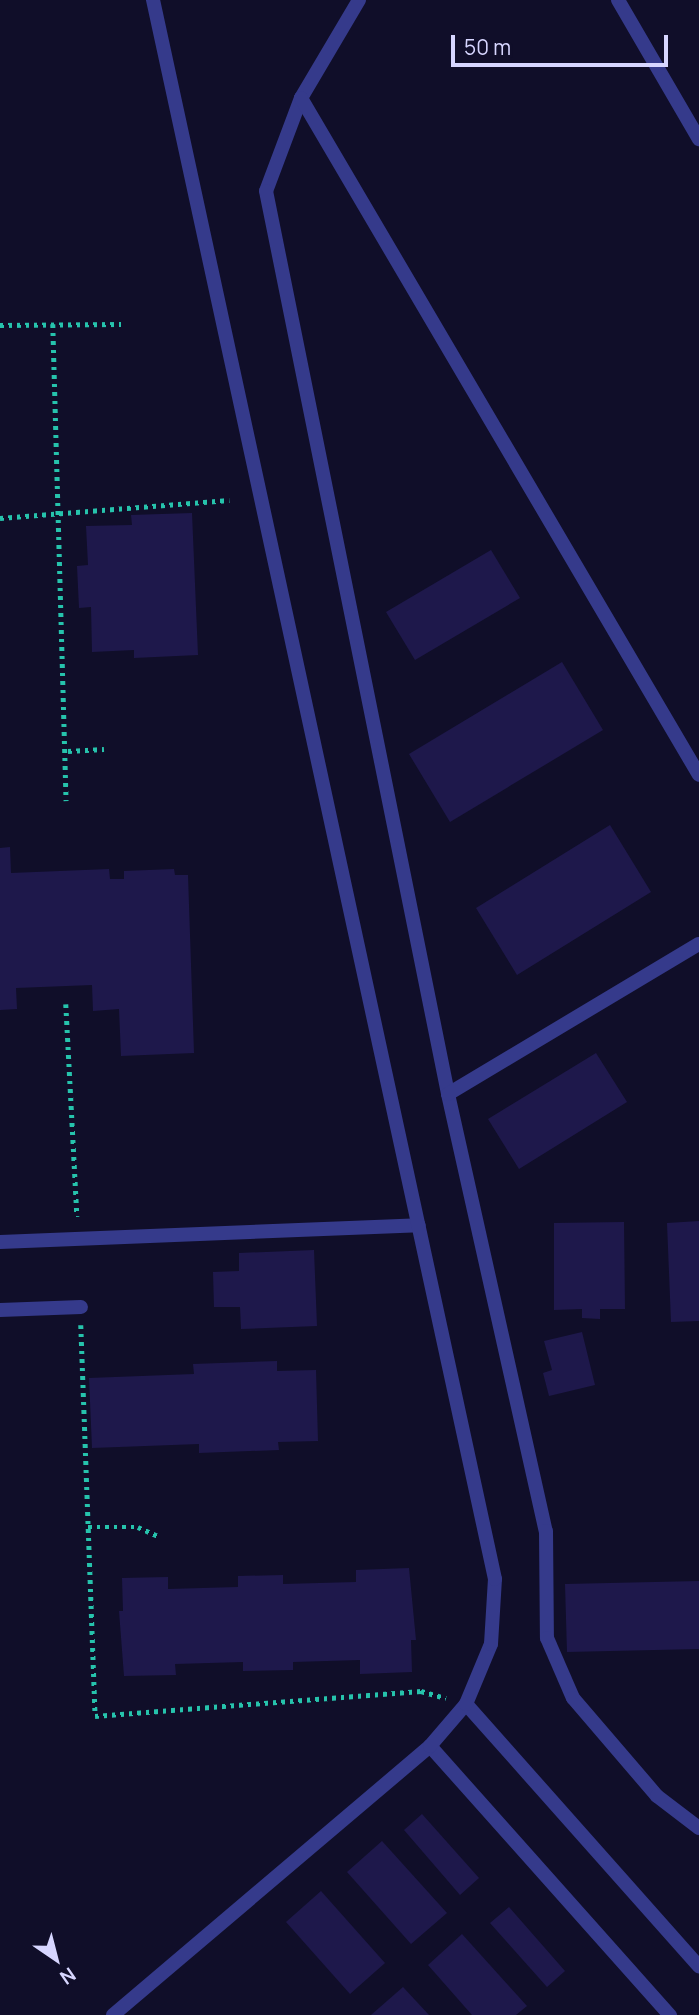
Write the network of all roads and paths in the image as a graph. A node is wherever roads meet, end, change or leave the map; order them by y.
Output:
1 (153, 0) edge
2 (359, 0) edge
3 (618, 0) edge
4 (301, 99) junction
5 (699, 139) edge
6 (53, 324) junction
7 (121, 324) dead end
8 (0, 325) edge
9 (229, 500) dead end
10 (60, 516) junction
11 (0, 518) edge
12 (104, 749) dead end
13 (68, 751) junction
14 (699, 775) edge
15 (66, 802) dead end
16 (699, 944) edge
17 (66, 1004) dead end
18 (447, 1094) junction
19 (419, 1226) junction
20 (78, 1239) junction
21 (0, 1242) edge
22 (81, 1307) joint
23 (0, 1310) edge
24 (88, 1527) junction
25 (158, 1536) dead end
26 (466, 1704) junction
27 (430, 1746) junction
28 (699, 1828) edge
29 (699, 1966) edge
30 (113, 2015) edge
31 (670, 2015) edge

1 - 19 lane
2 - 4 lane
3 - 5 lane
4 - 14 lane
4 - 18 lane
6 - 7 path
6 - 8 path
6 - 10 path
9 - 10 path
10 - 11 path
10 - 13 path
12 - 13 path
13 - 15 path
16 - 18 lane
17 - 20 path
18 - 28 lane
19 - 20 lane
19 - 26 lane
20 - 21 lane
22 - 23 lane
22 - 24 path
24 - 25 path
24 - 26 path
26 - 27 lane
26 - 29 lane
27 - 30 lane
27 - 31 lane

